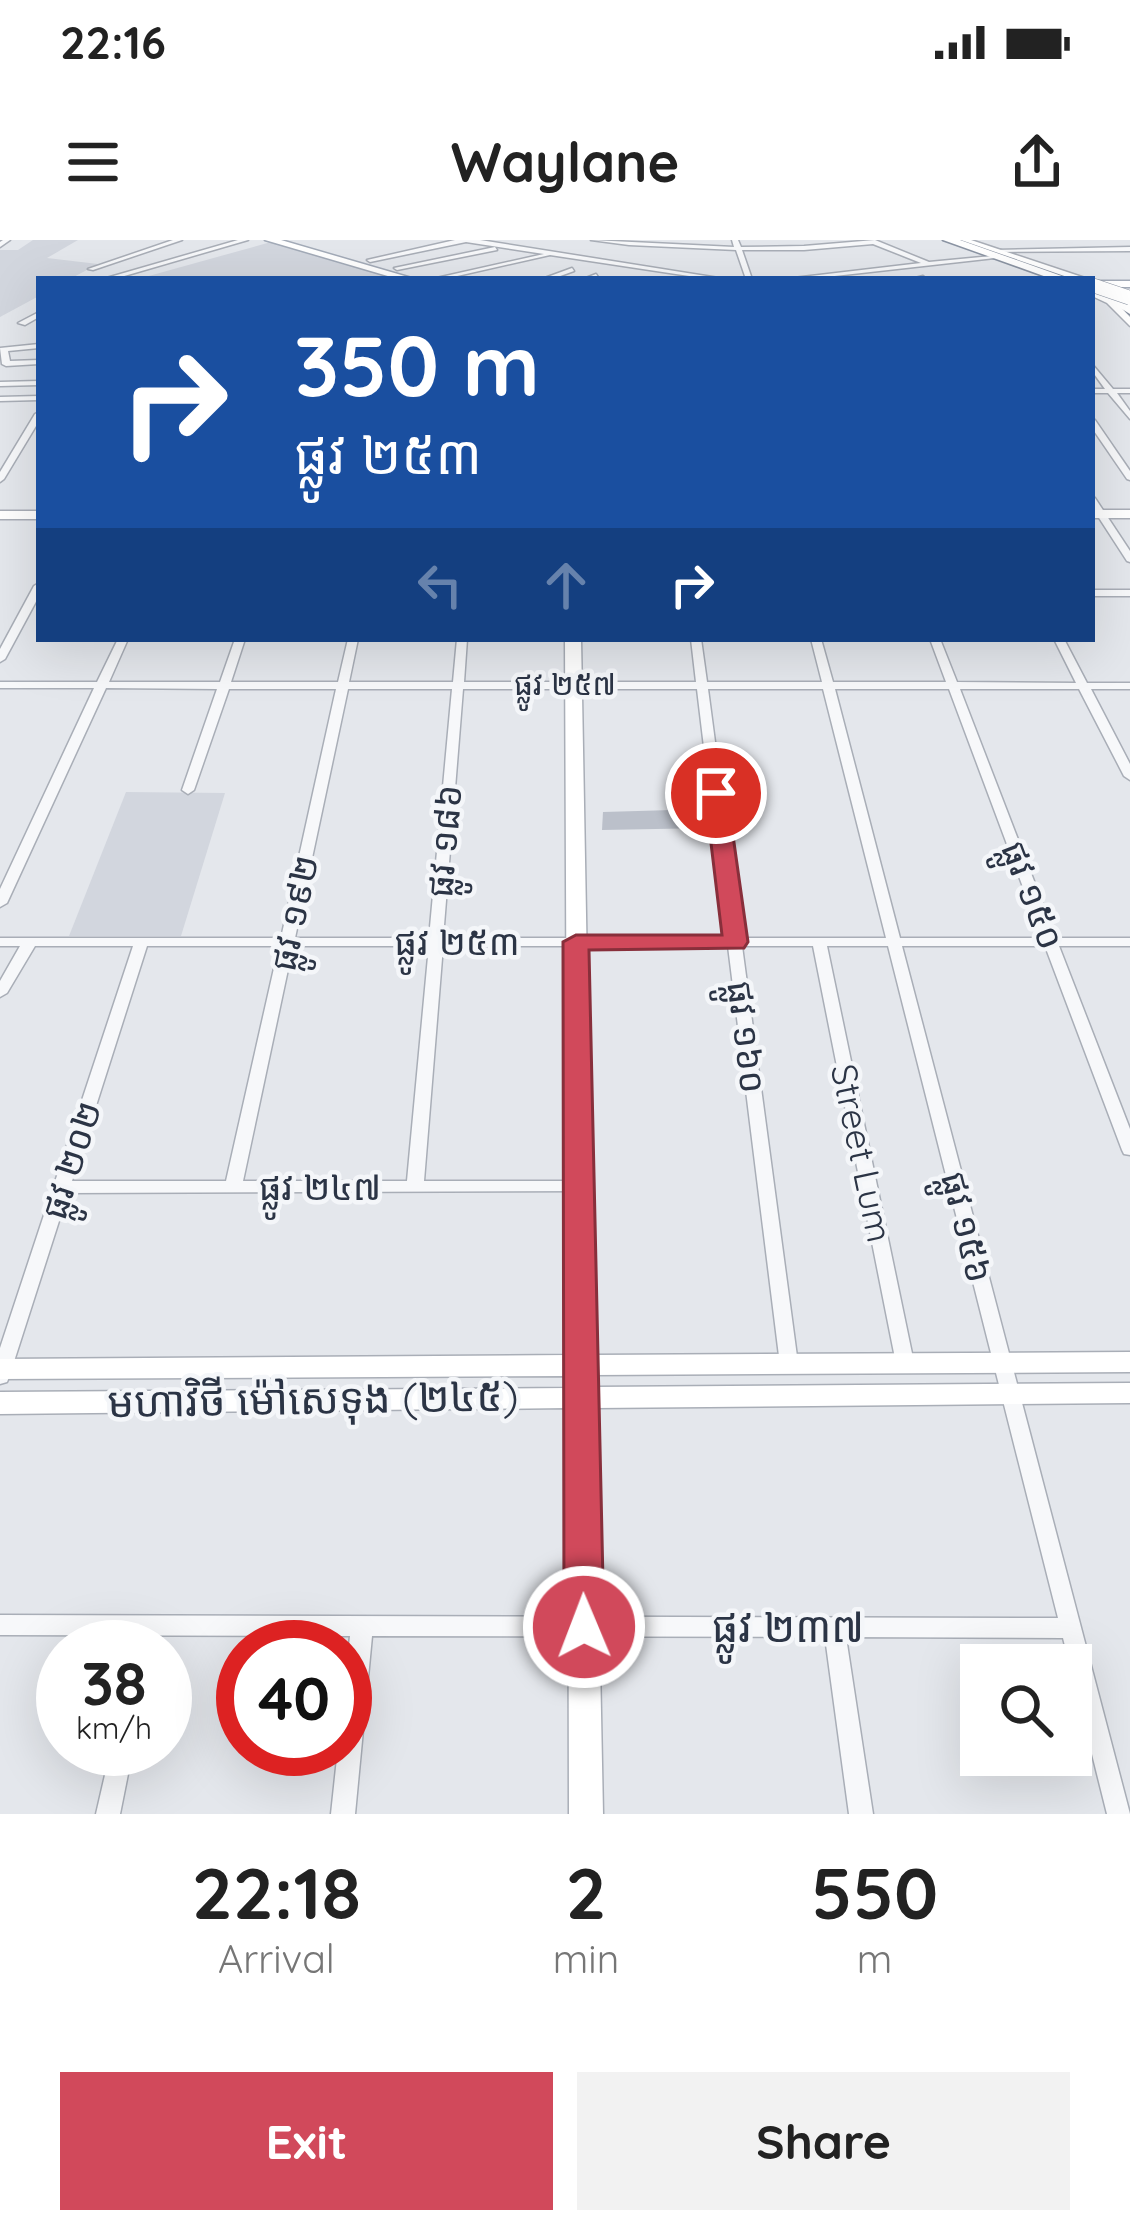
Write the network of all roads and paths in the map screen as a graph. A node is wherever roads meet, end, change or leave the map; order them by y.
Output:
1 (178, 240) edge
2 (245, 240) edge
3 (270, 240) edge
4 (465, 240) edge
5 (594, 240) edge
6 (736, 240) edge
7 (300, 241) edge
8 (872, 241) edge
9 (958, 241) edge
10 (412, 245) edge
11 (510, 246) junction
12 (1130, 249) edge
13 (813, 250) junction
14 (739, 251) junction
15 (556, 254) junction
16 (995, 254) junction
17 (823, 255) dead end
18 (370, 260) junction
19 (929, 264) junction
20 (1029, 266) junction
21 (898, 267) junction
22 (398, 268) junction
23 (572, 270) dead end
24 (683, 273) junction
25 (108, 276) edge
26 (114, 276) edge
27 (399, 276) edge
28 (421, 276) edge
29 (445, 276) edge
30 (554, 276) edge
31 (678, 276) edge
32 (702, 276) edge
33 (747, 276) edge
34 (819, 276) edge
35 (915, 276) edge
36 (1044, 276) edge
37 (1056, 276) edge
38 (1064, 276) edge
39 (1072, 276) edge
40 (1096, 287) edge
41 (1129, 296) edge
42 (36, 316) edge
43 (22, 323) dead end
44 (1130, 323) edge
45 (36, 346) edge
46 (2, 349) edge
47 (36, 362) edge
48 (1095, 370) edge
49 (36, 382) edge
50 (0, 384) edge
51 (1095, 391) edge
52 (1111, 391) junction
53 (1130, 391) edge
54 (36, 398) edge
55 (0, 399) edge
56 (1130, 416) edge
57 (36, 419) edge
58 (1095, 426) edge
59 (1130, 477) edge
60 (0, 479) edge
61 (1097, 514) edge
62 (1130, 514) edge
63 (0, 515) edge
64 (36, 515) edge
65 (1130, 559) edge
66 (36, 592) edge
67 (1095, 593) edge
68 (1130, 593) edge
69 (122, 642) edge
70 (239, 642) edge
71 (352, 642) edge
72 (462, 642) edge
73 (573, 642) edge
74 (696, 642) edge
75 (817, 642) edge
76 (936, 642) edge
77 (1061, 642) edge
78 (0, 659) edge
79 (0, 685) edge
80 (103, 685) junction
81 (224, 685) junction
82 (344, 685) junction
83 (458, 685) junction
84 (574, 686) junction
85 (702, 686) junction
86 (828, 686) junction
87 (953, 686) junction
88 (1084, 686) junction
89 (1130, 686) edge
90 (1130, 776) edge
91 (188, 790) dead end
92 (0, 903) edge
93 (0, 942) edge
94 (30, 942) junction
95 (141, 942) junction
96 (287, 942) junction
97 (435, 942) junction
98 (576, 942) junction
99 (735, 942) junction
100 (819, 942) junction
101 (894, 942) junction
102 (1051, 942) junction
103 (1130, 942) edge
104 (0, 993) edge
105 (1130, 1150) edge
106 (62, 1186) junction
107 (233, 1186) junction
108 (416, 1186) junction
109 (579, 1186) junction
110 (1003, 1362) junction
111 (1130, 1362) edge
112 (905, 1363) junction
113 (580, 1364) junction
114 (789, 1364) junction
115 (1, 1372) edge
116 (1011, 1394) junction
117 (1130, 1394) edge
118 (581, 1397) junction
119 (0, 1403) edge
120 (0, 1625) edge
121 (372, 1626) edge
122 (584, 1627) junction
123 (834, 1627) junction
124 (36, 1628) edge
125 (1071, 1628) junction
126 (116, 1776) edge
127 (347, 1776) edge
128 (108, 1814) edge
129 (343, 1814) edge
130 (586, 1814) edge
131 (861, 1814) edge
132 (1119, 1814) edge

1 - 25 street
2 - 26 street
3 - 27 main road
4 - 10 street
4 - 11 street
5 - 14 street
6 - 14 street
7 - 18 main road
8 - 13 street
8 - 19 street
9 - 16 main road
9 - 20 highway
10 - 18 street
11 - 15 street
11 - 22 street
12 - 16 street
13 - 14 street
13 - 17 street
14 - 33 street
15 - 24 street
15 - 29 street
16 - 19 street
16 - 36 main road
16 - 39 main road
18 - 22 main road
19 - 21 street
20 - 37 highway
20 - 38 highway
21 - 34 street
21 - 35 street
22 - 28 main road
23 - 30 street
24 - 31 street
24 - 32 street
40 - 41 highway, bridge
40 - 41 main road
40 - 44 main road
42 - 43 street
45 - 46 street
46 - 47 street
48 - 52 street
49 - 50 street
51 - 52 street
52 - 53 street
52 - 56 street
54 - 55 street
57 - 60 street
58 - 59 street
61 - 62 main road
61 - 65 street
63 - 64 main road
66 - 78 street
67 - 68 street
69 - 80 street
70 - 81 street
71 - 82 street, ផ្លូវ ១៩២
72 - 83 street, ផ្លូវ ១៨៦
73 - 84 main road
74 - 85 street, ផ្លូវ ១៦០
75 - 86 street, ផ្លូវ ១៥៦
76 - 87 street, ផ្លូវ ១៥០
77 - 88 street
79 - 80 street, ផ្លូវ ២៥៧
80 - 81 street, ផ្លូវ ២៥៧
80 - 92 street
81 - 82 street, ផ្លូវ ២៥៧
81 - 91 street
82 - 83 street, ផ្លូវ ២៥៧
82 - 96 street, ផ្លូវ ១៩២
83 - 84 street, ផ្លូវ ២៥៧
83 - 97 street, ផ្លូវ ១៨៦
84 - 85 street, ផ្លូវ ២៥៧
84 - 98 main road
85 - 86 street, ផ្លូវ ២៥៧
85 - 99 street, ផ្លូវ ១៦០
86 - 87 street, ផ្លូវ ២៥៧
86 - 101 street, ផ្លូវ ១៥៦
87 - 88 street, ផ្លូវ ២៥៧
87 - 102 street, ផ្លូវ ១៥០
88 - 89 street, ផ្លូវ ២៥៧
88 - 90 street
93 - 94 street, ផ្លូវ ២៥៣
94 - 95 street, ផ្លូវ ២៥៣
94 - 104 street
95 - 96 street, ផ្លូវ ២៥៣
95 - 106 street, ផ្លូវ ២០២
96 - 97 street, ផ្លូវ ២៥៣
96 - 107 street, ផ្លូវ ១៩២
97 - 98 street, ផ្លូវ ២៥៣
97 - 108 street, ផ្លូវ ១៨៦
98 - 99 street, ផ្លូវ ២៥៣
98 - 109 main road
99 - 100 street, ផ្លូវ ២៥៣
99 - 114 street, ផ្លូវ ១៦០
100 - 101 street, ផ្លូវ ២៥៣
100 - 112 street, Street Lum
101 - 102 street, ផ្លូវ ២៥៣
101 - 110 street, ផ្លូវ ១៥៦
102 - 103 street, ផ្លូវ ២៥៣
102 - 105 street, ផ្លូវ ១៥០
106 - 107 street, ផ្លូវ ២៤៧
106 - 115 street, ផ្លូវ ២០២
107 - 108 street, ផ្លូវ ២៤៧
108 - 109 street, ផ្លូវ ២៤៧
109 - 113 main road
110 - 111 main road, មហាវិថី ម៉ៅសេទុង (២៤៥)
110 - 112 main road, មហាវិថី ម៉ៅសេទុង (២៤៥)
110 - 116 street, ផ្លូវ ១៥៦
112 - 114 main road, មហាវិថី ម៉ៅសេទុង (២៤៥)
113 - 114 main road, មហាវិថី ម៉ៅសេទុង (២៤៥)
113 - 115 main road, មហាវិថី ម៉ៅសេទុង (២៤៥)
113 - 118 main road
116 - 117 main road, មហាវិថី ម៉ៅសេទុង (២៤៥)
116 - 118 main road, មហាវិថី ម៉ៅសេទុង (២៤៥)
116 - 125 street, ផ្លូវ ១៥៦
118 - 119 main road, មហាវិថី ម៉ៅសេទុង (២៤៥)
118 - 122 main road
120 - 124 street, ផ្លូវ ២៣៧
121 - 122 street, ផ្លូវ ២៣៧
122 - 123 street, ផ្លូវ ២៣៧
122 - 130 main road
123 - 125 street, ផ្លូវ ២៣៧
123 - 131 street
125 - 132 street, ផ្លូវ ១៥៦
126 - 128 street
127 - 129 street

